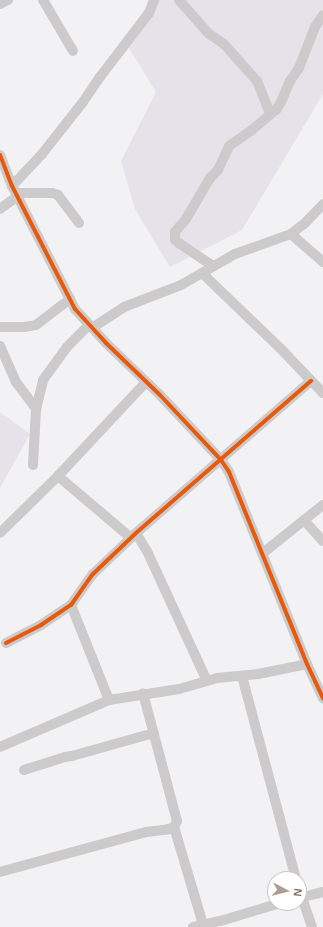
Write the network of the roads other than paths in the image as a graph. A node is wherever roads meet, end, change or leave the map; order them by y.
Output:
1 (8, 0) edge
2 (43, 0) edge
3 (154, 0) edge
4 (178, 0) edge
5 (0, 4) edge
6 (323, 15) edge
7 (73, 51) dead end
8 (270, 114) junction
9 (0, 155) edge
10 (15, 192) junction
11 (323, 204) edge
12 (0, 209) edge
13 (79, 223) dead end
14 (291, 234) junction
15 (323, 262) edge
16 (213, 266) junction
17 (202, 273) junction
18 (70, 299) junction
19 (91, 326) junction
20 (0, 327) edge
21 (0, 346) edge
22 (146, 382) junction
23 (312, 382) junction
24 (323, 393) edge
25 (36, 409) junction
26 (221, 460) junction
27 (33, 465) dead end
28 (58, 476) junction
29 (323, 505) edge
30 (304, 520) junction
31 (0, 532) edge
32 (133, 536) junction
33 (323, 541) edge
34 (263, 553) junction
35 (71, 606) junction
36 (6, 643) dead end
37 (307, 664) junction
38 (242, 676) junction
39 (207, 681) junction
40 (143, 694) junction
41 (323, 699) edge
42 (109, 700) junction
43 (154, 733) junction
44 (0, 747) edge
45 (24, 770) dead end
46 (174, 827) junction
47 (294, 871) edge
48 (0, 872) edge
49 (323, 892) edge
50 (307, 894) edge
51 (267, 907) edge
52 (306, 911) edge
53 (198, 925) edge
54 (312, 927) edge

1 - 5 street
2 - 7 street
3 - 10 street
4 - 8 street
6 - 8 street
8 - 16 street
9 - 10 street
10 - 12 street
10 - 13 street
10 - 18 street
11 - 14 street
14 - 15 street
14 - 16 street
16 - 17 street
17 - 19 street
17 - 23 street
18 - 19 street
18 - 20 street
19 - 22 street
19 - 25 street
21 - 25 street
22 - 26 street
22 - 28 street
23 - 24 street
23 - 26 street
25 - 27 street
26 - 32 street
26 - 34 street
28 - 31 street
28 - 32 street
29 - 30 street
30 - 33 street
30 - 34 street
32 - 35 street
32 - 39 street
34 - 37 street
35 - 36 street
35 - 42 street
37 - 38 street
37 - 41 street
38 - 39 street
38 - 47 street
39 - 40 street
40 - 42 street
40 - 43 street
42 - 44 street
43 - 45 street
43 - 46 street
46 - 48 street
46 - 53 street
49 - 50 street
51 - 53 street
52 - 54 street

